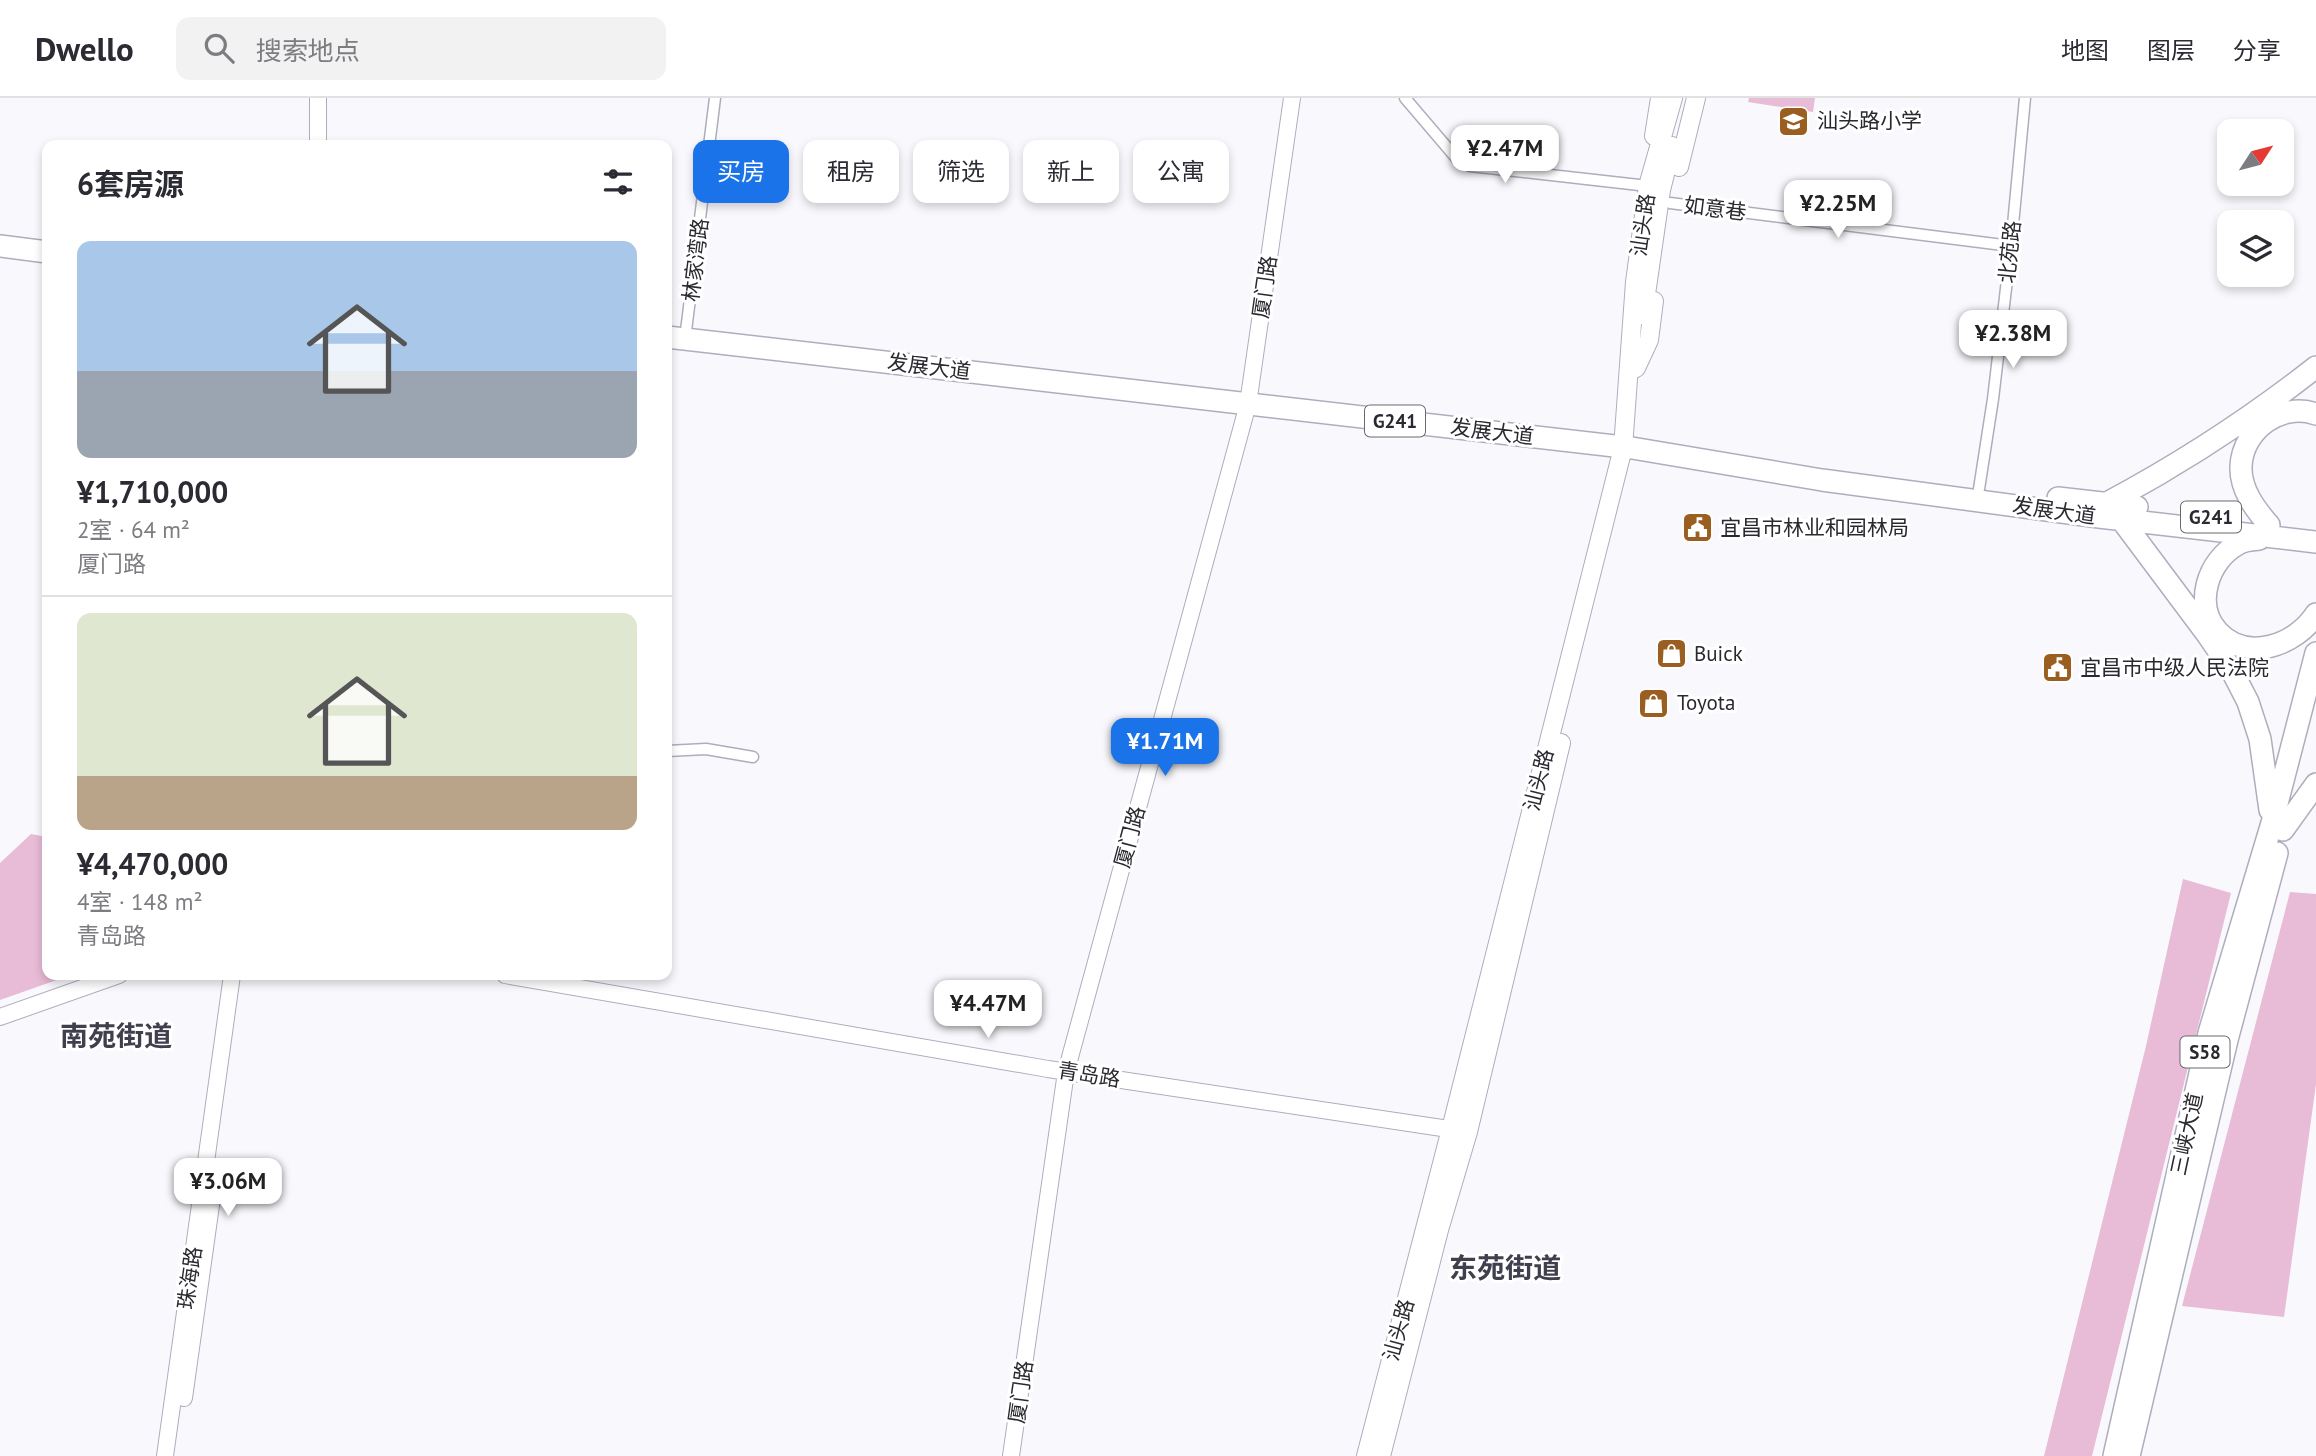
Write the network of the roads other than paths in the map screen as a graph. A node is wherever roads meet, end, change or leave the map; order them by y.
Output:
1 (316, 98) edge
2 (715, 98) edge
3 (1292, 98) edge
4 (1405, 98) edge
5 (1660, 98) edge
6 (1673, 98) edge
7 (1685, 98) edge
8 (1696, 98) edge
9 (2025, 98) edge
10 (316, 140) edge
11 (1648, 186) junction
12 (1670, 203) junction
13 (0, 246) edge
14 (2011, 246) junction
15 (42, 252) edge
16 (0, 257) edge
17 (42, 263) edge
18 (676, 333) edge
19 (2316, 367) edge
20 (1636, 368) junction
21 (1249, 398) junction
22 (2316, 414) edge
23 (1628, 442) junction
24 (1979, 489) junction
25 (2114, 511) junction
26 (2270, 531) junction
27 (2316, 531) edge
28 (2316, 542) edge
29 (2316, 614) edge
30 (2316, 653) edge
31 (2316, 707) edge
32 (672, 750) edge
33 (753, 757) dead end
34 (2316, 784) edge
35 (2278, 826) junction
36 (104, 980) edge
37 (231, 980) edge
38 (241, 980) edge
39 (534, 980) edge
40 (0, 1017) edge
41 (1066, 1072) junction
42 (1459, 1130) junction
43 (165, 1456) edge
44 (176, 1456) edge
45 (1012, 1456) edge
46 (1366, 1456) edge
47 (1381, 1456) edge
48 (2114, 1456) edge
49 (2129, 1456) edge

1 - 10 street
2 - 18 street, 林家湾路
3 - 21 street, 厦门路
4 - 11 street
5 - 11 main road
6 - 11 main road, 汕头路
7 - 20 main road, 汕头路
8 - 12 main road
9 - 14 street, 北苑路
11 - 23 main road, 汕头路
12 - 14 street, 如意巷
12 - 20 main road
13 - 15 highway
14 - 24 street, 北苑路
16 - 17 highway
18 - 21 highway, 发展大道 / G241
19 - 25 highway
20 - 23 main road, 汕头路
21 - 23 highway, 发展大道 / G241
21 - 41 street, 厦门路
22 - 26 highway
23 - 24 highway, 发展大道 / G241
23 - 25 highway, 发展大道 / G241
23 - 42 main road, 汕头路
24 - 25 highway, 发展大道 / G241
25 - 26 highway, 发展大道 / G241
25 - 35 highway
26 - 27 highway, 发展大道 / G241
26 - 28 highway, 发展大道 / G241
26 - 29 highway
30 - 35 highway, 三峡大道 / S58
31 - 35 highway, 三峡大道 / S58
32 - 33 street
34 - 35 highway
35 - 48 highway, 三峡大道 / S58
35 - 49 highway, 三峡大道 / S58
36 - 40 street
37 - 43 street, 珠海路
38 - 44 street, 珠海路
39 - 41 street, 青岛路
41 - 42 street, 青岛路
41 - 45 street, 厦门路
42 - 46 main road, 汕头路
42 - 47 main road, 汕头路

